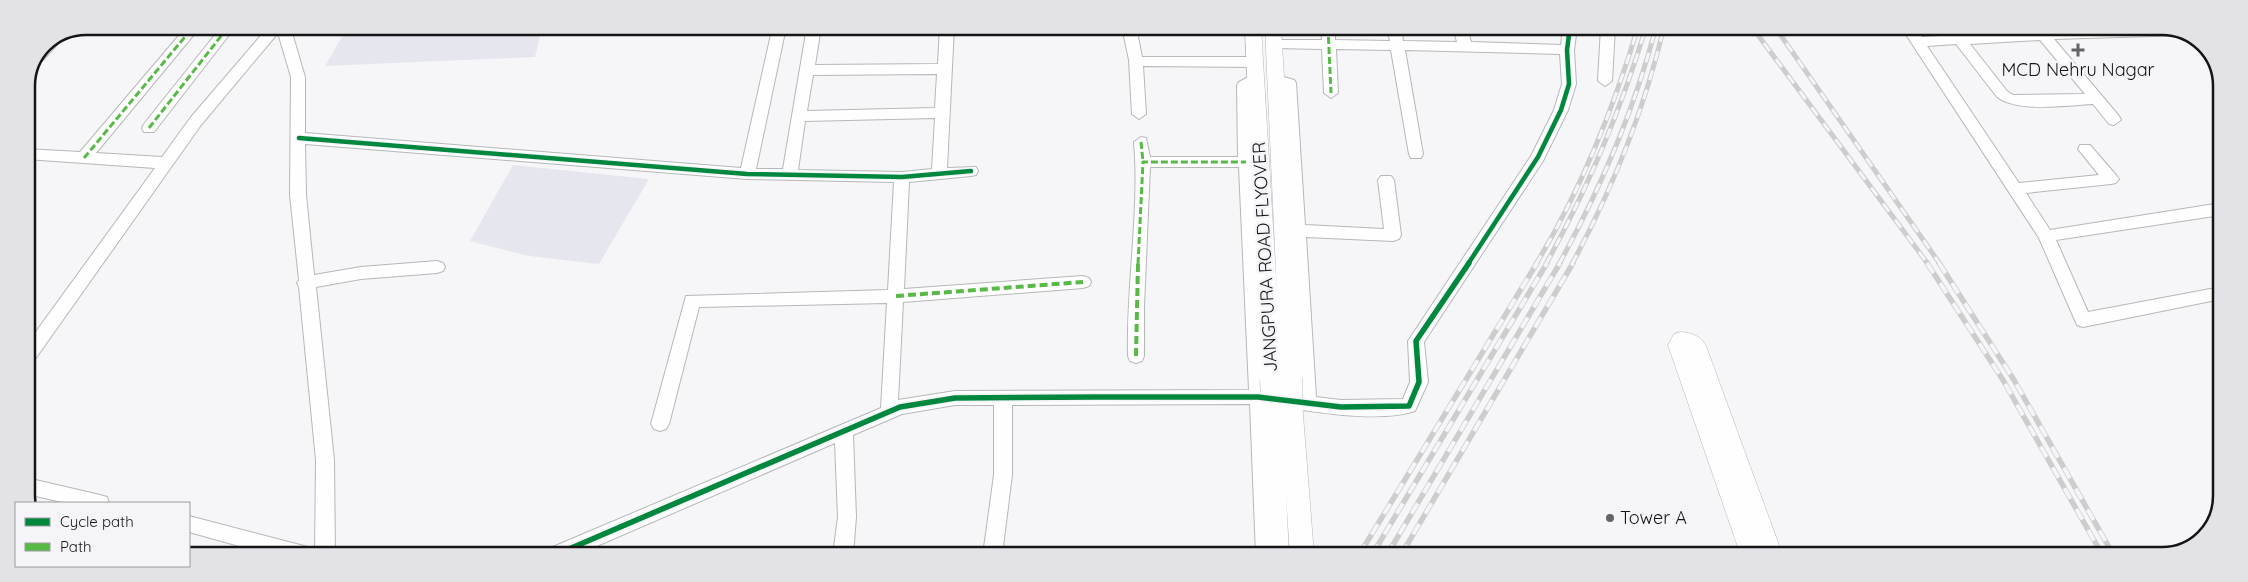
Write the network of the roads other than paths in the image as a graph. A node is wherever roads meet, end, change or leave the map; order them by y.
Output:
1 (186, 35) edge
2 (222, 35) edge
3 (269, 35) edge
4 (286, 35) edge
5 (778, 35) edge
6 (813, 35) edge
7 (947, 35) edge
8 (1131, 35) edge
9 (1255, 35) edge
10 (1274, 35) edge
11 (1329, 35) edge
12 (1395, 35) edge
13 (1462, 35) edge
14 (1569, 35) edge
15 (1608, 35) edge
16 (1913, 35) edge
17 (2009, 35) edge
18 (2044, 35) edge
19 (1961, 41) junction
20 (1918, 42) junction
21 (1276, 44) junction
22 (1330, 45) junction
23 (1397, 46) junction
24 (1465, 46) junction
25 (1567, 50) junction
26 (1136, 60) junction
27 (946, 69) junction
28 (807, 70) junction
29 (1265, 80) junction
30 (1605, 81) dead end
31 (1331, 93) dead end
32 (2098, 99) junction
33 (942, 113) junction
34 (1140, 114) dead end
35 (800, 116) junction
36 (2114, 120) dead end
37 (149, 128) dead end
38 (299, 138) junction
39 (1141, 142) dead end
40 (2085, 149) dead end
41 (1416, 154) dead end
42 (35, 155) edge
43 (84, 158) junction
44 (1143, 162) junction
45 (1246, 162) junction
46 (167, 163) junction
47 (971, 171) dead end
48 (939, 172) junction
49 (747, 174) junction
50 (789, 176) junction
51 (902, 177) junction
52 (1386, 180) dead end
53 (2016, 189) junction
54 (2213, 210) edge
55 (1299, 231) junction
56 (2046, 236) junction
57 (437, 267) dead end
58 (1083, 282) dead end
59 (305, 283) junction
60 (2213, 294) edge
61 (896, 296) junction
62 (35, 346) edge
63 (1136, 356) dead end
64 (1258, 396) junction
65 (1003, 397) junction
66 (1308, 402) junction
67 (889, 412) junction
68 (660, 424) dead end
69 (844, 431) junction
70 (35, 488) edge
71 (96, 502) edge
72 (190, 524) edge
73 (274, 547) edge
74 (326, 547) edge
75 (574, 547) edge
76 (844, 547) edge
77 (995, 547) edge
78 (1266, 547) edge
79 (1277, 547) edge
80 (1301, 547) edge
81 (1750, 547) edge
82 (1768, 547) edge

1 - 43 street
2 - 37 street
3 - 46 street
4 - 38 street
5 - 49 street
6 - 28 street
7 - 27 street
8 - 26 street
9 - 29 main road
10 - 21 main road
11 - 22 street
12 - 23 street
13 - 24 street
14 - 25 street
15 - 30 street
16 - 20 street
17 - 19 street
18 - 32 street
19 - 20 street
19 - 32 street
20 - 53 street
21 - 22 street
21 - 29 main road
22 - 23 street
22 - 31 street
23 - 24 street
23 - 41 street
24 - 25 street
25 - 66 street
26 - 29 street
26 - 34 street
27 - 28 street
27 - 33 street
28 - 35 street
29 - 45 street
29 - 55 street
29 - 79 main road, JANGPURA ROAD FLYOVER, bridge
29 - 80 main road, JANGPURA ROAD FLYOVER, bridge
32 - 36 street
33 - 35 street
33 - 48 street
35 - 50 street
38 - 49 street
38 - 59 street
39 - 44 street
40 - 53 street
42 - 43 street
43 - 46 street
44 - 45 street
44 - 63 street
45 - 64 street
46 - 62 street
47 - 48 street
48 - 51 street
49 - 50 street
50 - 51 street
51 - 61 street
52 - 55 street
53 - 56 street
54 - 56 street
55 - 66 street
56 - 60 street
57 - 59 street
58 - 61 street
59 - 74 street
61 - 67 street
61 - 68 street
64 - 65 street
64 - 66 street
64 - 78 street
65 - 67 street
65 - 77 street
67 - 69 street
69 - 75 street
69 - 76 street
70 - 71 street
72 - 73 street
81 - 82 main road

